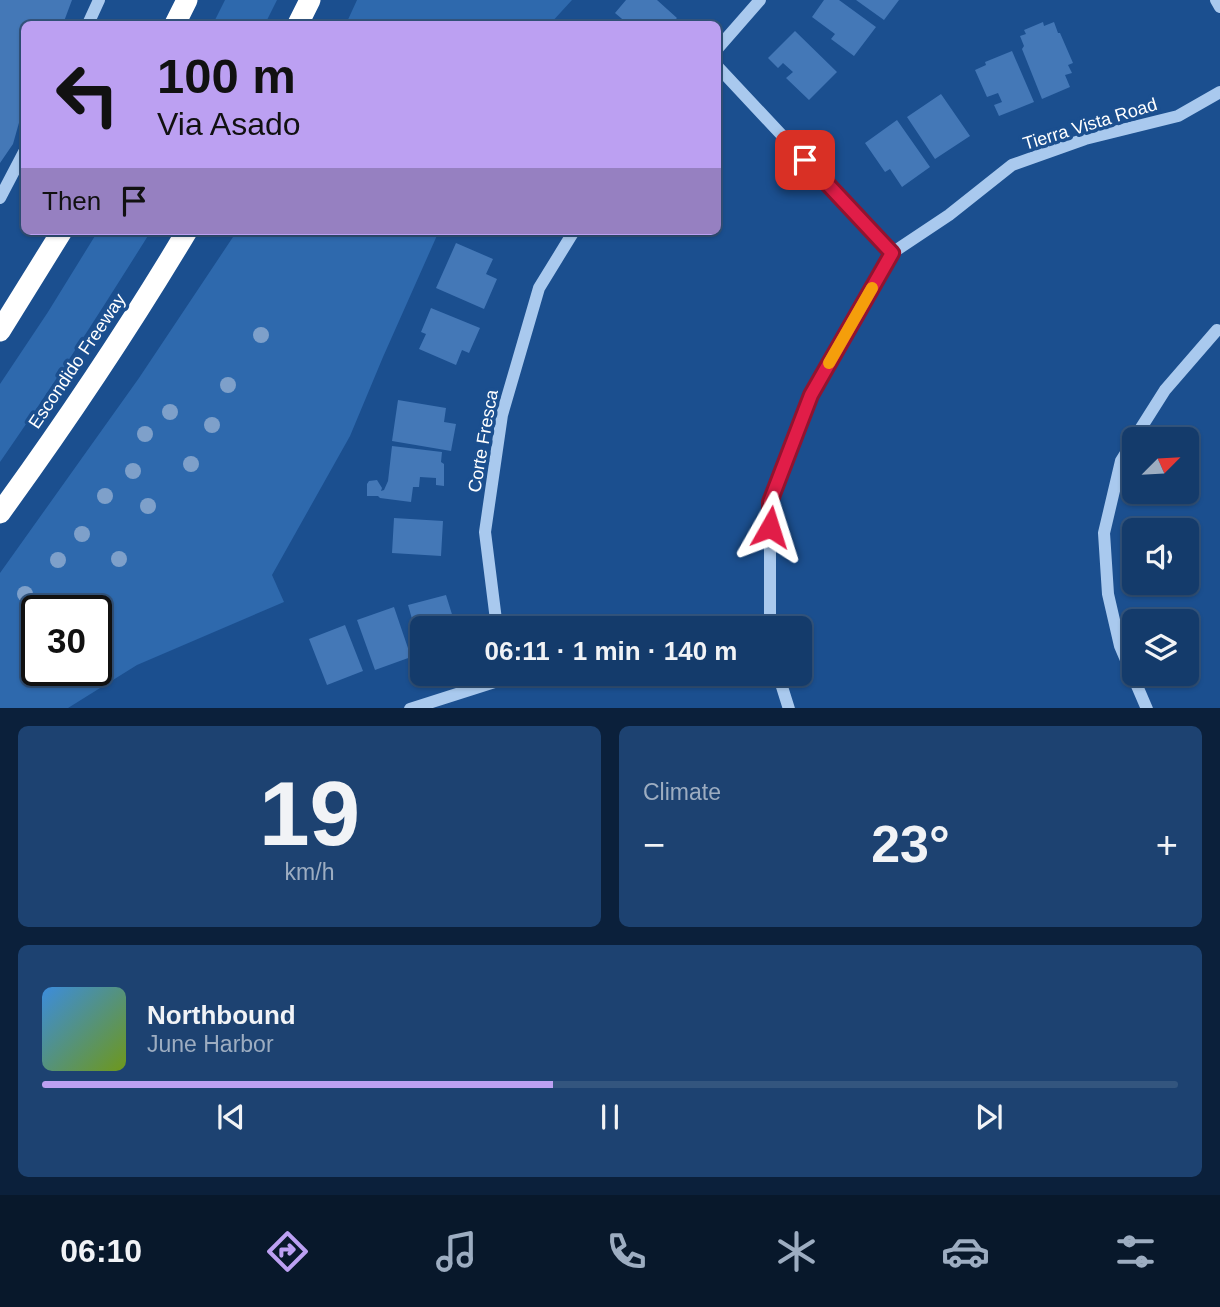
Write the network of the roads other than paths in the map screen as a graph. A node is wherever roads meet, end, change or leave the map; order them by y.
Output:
1 (99, 0) edge
2 (187, 0) edge
3 (310, 0) edge
4 (760, 0) edge
5 (1216, 0) edge
6 (1220, 7) edge
7 (89, 21) edge
8 (177, 21) edge
9 (300, 21) edge
10 (721, 45) edge
11 (721, 71) edge
12 (1220, 92) edge
13 (21, 158) edge
14 (0, 198) edge
15 (60, 235) edge
16 (185, 235) edge
17 (572, 235) edge
18 (892, 253) junction
19 (1217, 330) dead end
20 (0, 331) edge
21 (1142, 427) edge
22 (1122, 459) edge
23 (0, 513) edge
24 (496, 616) edge
25 (770, 616) edge
26 (477, 686) edge
27 (782, 686) edge
28 (413, 708) edge
29 (789, 708) edge
30 (1147, 708) edge

1 - 7 street
2 - 8 highway
3 - 9 highway
4 - 10 street
5 - 6 street
11 - 18 street
12 - 18 street, Tierra Vista Road
13 - 14 street
15 - 20 highway
16 - 23 highway, Escondido Freeway
17 - 24 street, Corte Fresca
18 - 25 street, Tierra Vista Road
19 - 21 street
22 - 30 street
26 - 28 street
27 - 29 street

